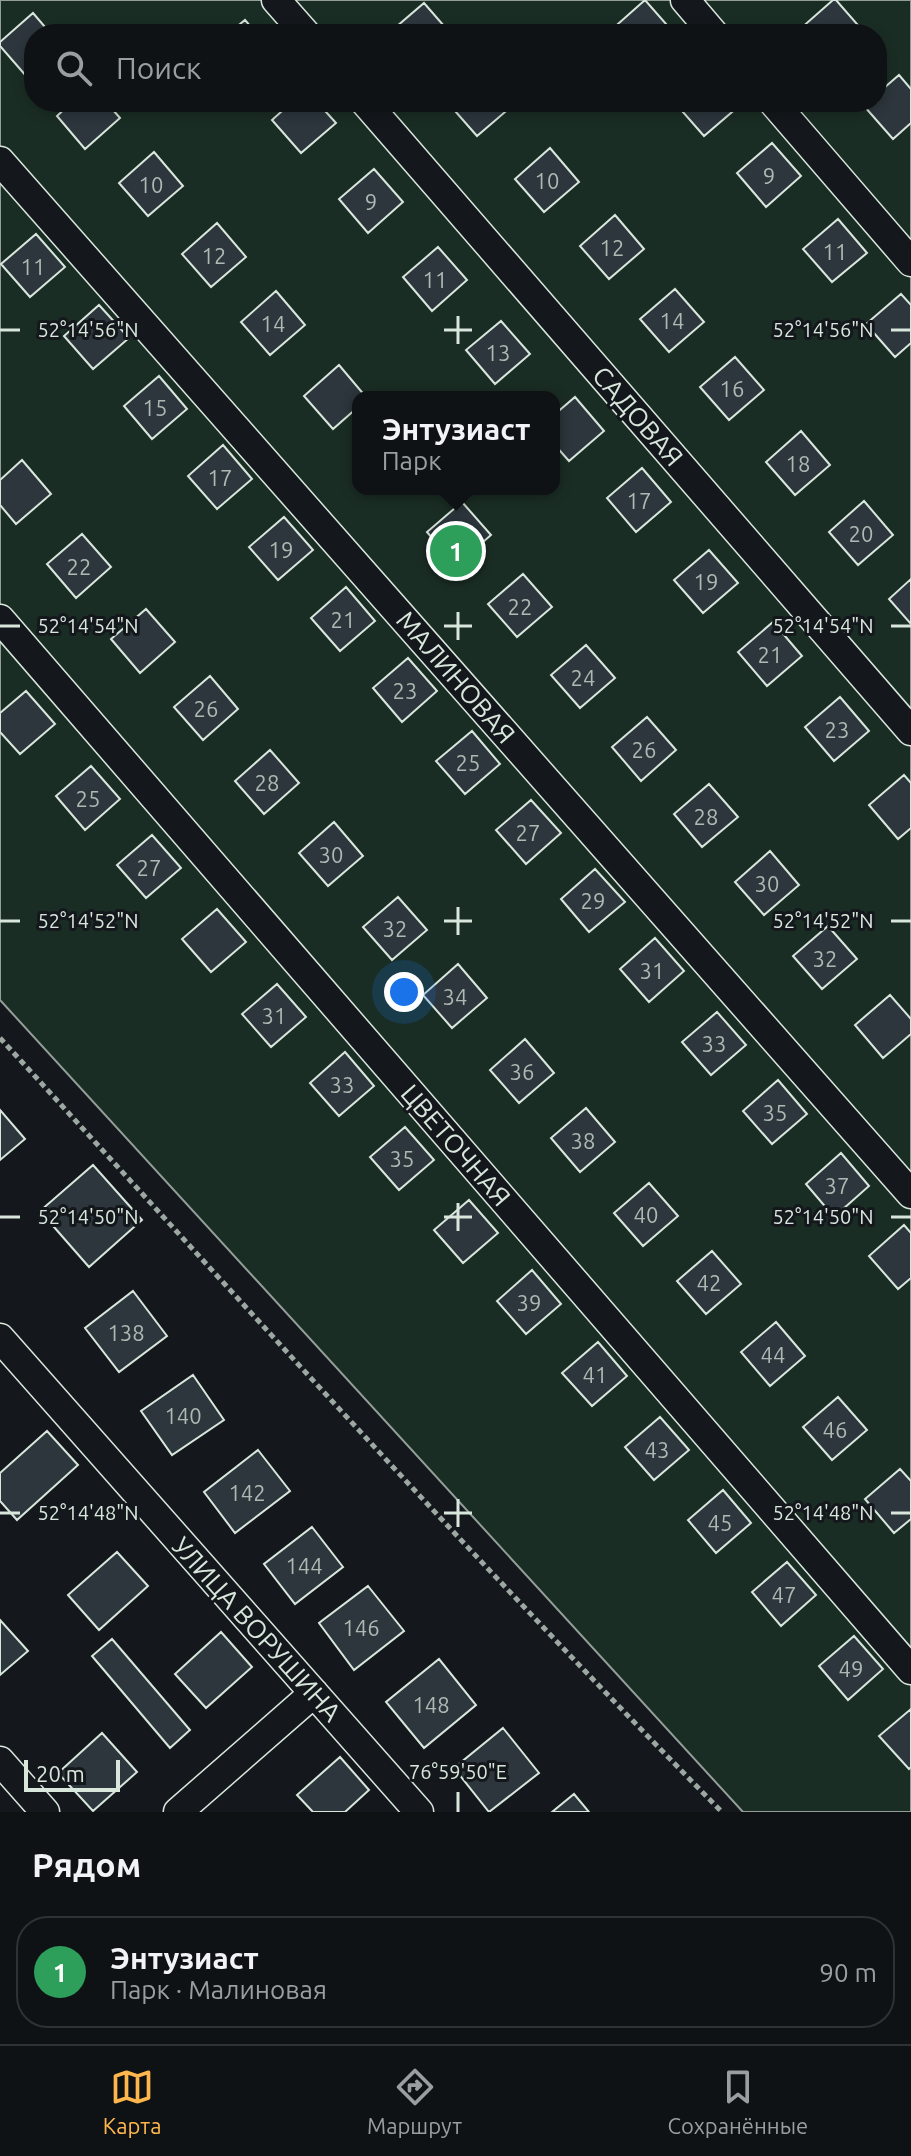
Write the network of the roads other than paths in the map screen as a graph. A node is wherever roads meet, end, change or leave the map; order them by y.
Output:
1 (276, 0) edge
2 (685, 0) edge
3 (297, 24) edge
4 (705, 24) edge
5 (374, 112) edge
6 (782, 112) edge
7 (0, 161) edge
8 (911, 262) edge
9 (0, 619) edge
10 (911, 731) edge
11 (911, 1194) edge
12 (0, 1338) edge
13 (911, 1670) edge
14 (314, 1693) junction
15 (0, 1761) edge
16 (45, 1812) edge
17 (178, 1812) edge
18 (419, 1812) edge

1 - 3 street
2 - 4 street
5 - 10 street, САДОВАЯ
6 - 8 street
7 - 11 street, МАЛИНОВАЯ
9 - 13 street, ЦВЕТОЧНАЯ
12 - 14 street, УЛИЦА ВОРУШИНА
14 - 17 street
14 - 18 street, УЛИЦА ВОРУШИНА
15 - 16 street

